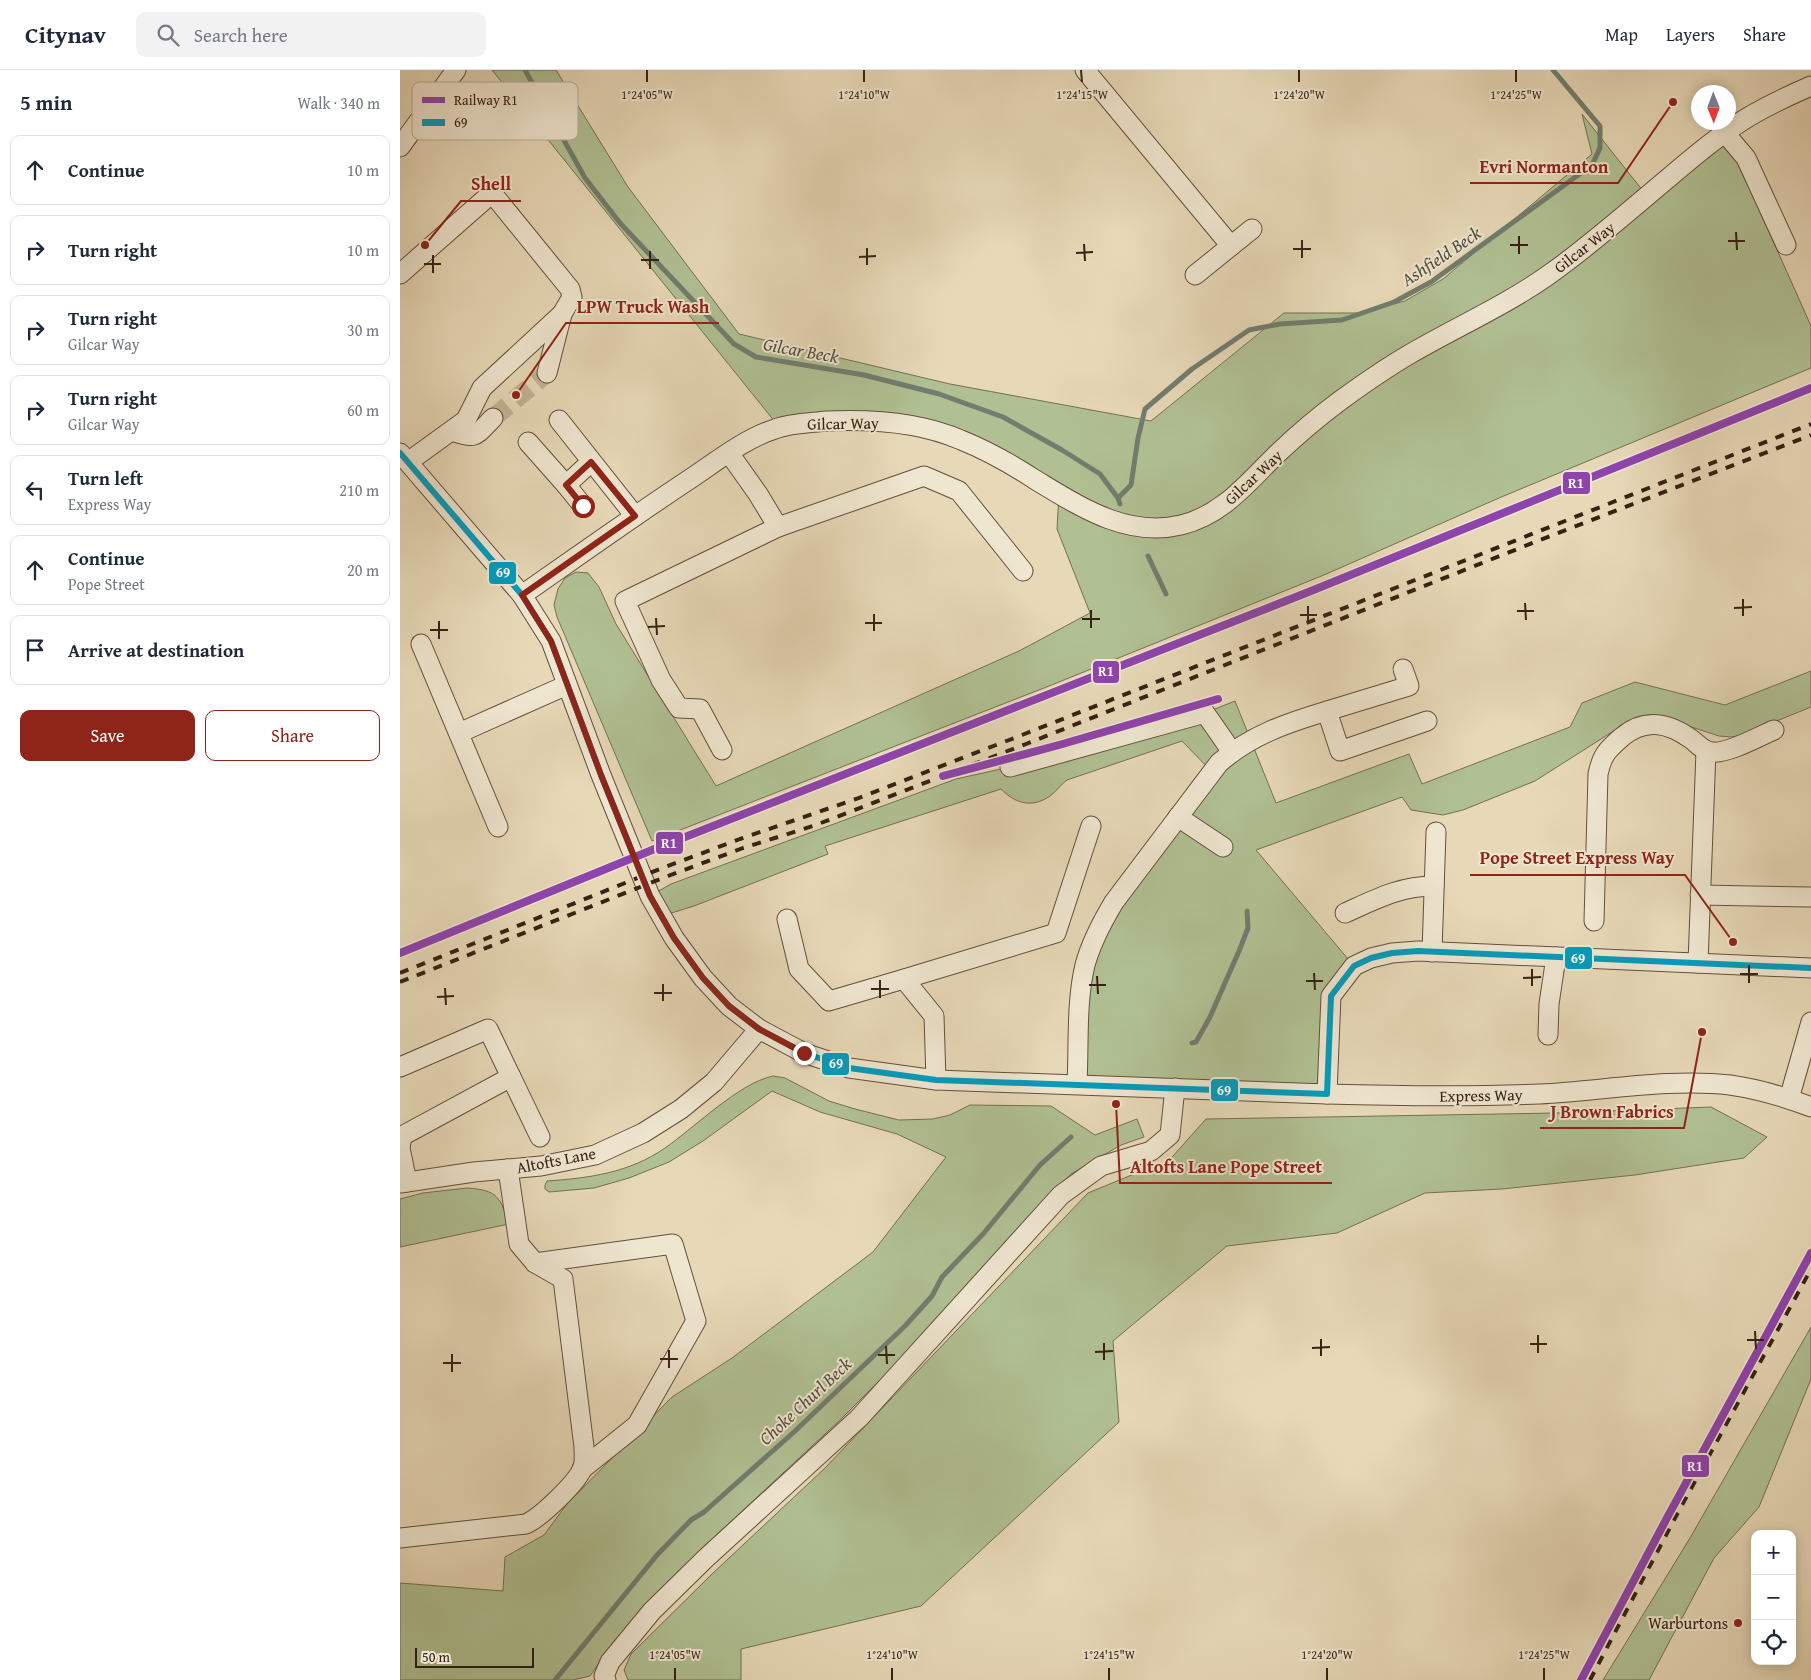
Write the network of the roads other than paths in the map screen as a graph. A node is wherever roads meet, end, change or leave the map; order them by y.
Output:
1 (456, 70) edge
2 (1085, 70) edge
3 (447, 82) edge
4 (1811, 86) edge
5 (412, 130) edge
6 (1725, 133) junction
7 (400, 147) edge
8 (1252, 229) dead end
9 (1786, 245) dead end
10 (1230, 246) junction
11 (400, 274) edge
12 (1195, 275) dead end
13 (562, 314) junction
14 (546, 373) tunnel mouth
15 (493, 418) tunnel mouth
16 (559, 420) dead end
17 (452, 431) junction
18 (528, 442) dead end
19 (729, 453) junction
20 (404, 458) edge
21 (591, 462) junction
22 (566, 485) junction
23 (583, 506) dead end
24 (635, 516) junction
25 (778, 527) junction
26 (1023, 571) dead end
27 (522, 595) junction
28 (421, 644) dead end
29 (1402, 669) dead end
30 (567, 685) junction
31 (1327, 711) junction
32 (1427, 721) dead end
33 (1774, 730) dead end
34 (459, 732) junction
35 (722, 750) dead end
36 (1706, 751) junction
37 (1232, 752) junction
38 (1021, 770) dead end
39 (1178, 817) junction
40 (1091, 826) dead end
41 (498, 827) dead end
42 (1436, 832) dead end
43 (1223, 847) dead end
44 (1434, 886) junction
45 (1700, 895) junction
46 (1811, 897) edge
47 (1345, 912) dead end
48 (787, 919) dead end
49 (1594, 921) dead end
50 (1432, 952) junction
51 (1556, 957) junction
52 (1698, 963) junction
53 (1811, 968) edge
54 (904, 979) junction
55 (1811, 1022) edge
56 (759, 1029) junction
57 (1548, 1035) dead end
58 (400, 1068) edge
59 (511, 1077) junction
60 (936, 1080) junction
61 (1077, 1084) junction
62 (1175, 1088) junction
63 (1327, 1094) junction
64 (1789, 1099) junction
65 (1811, 1107) edge
66 (401, 1137) edge
67 (540, 1137) dead end
68 (508, 1169) junction
69 (404, 1183) edge
70 (535, 1263) junction
71 (582, 1469) junction
72 (400, 1538) edge
73 (606, 1680) edge

1 - 3 street
2 - 10 street
4 - 6 street, Gilcar Way
5 - 7 street
6 - 9 street
6 - 19 street, Gilcar Way
8 - 10 street
10 - 12 street
11 - 13 street
13 - 14 street
13 - 17 street
15 - 17 street
16 - 21 street
17 - 20 street
18 - 22 street
19 - 24 street, Gilcar Way
19 - 25 street
20 - 27 street
21 - 22 street
21 - 24 street
22 - 23 street
24 - 27 street, Gilcar Way
25 - 26 street
25 - 35 street
27 - 30 street
28 - 34 street
29 - 31 street
30 - 34 street
30 - 56 street
31 - 32 street
31 - 37 street
33 - 36 street
34 - 41 street
36 - 45 street
36 - 49 street
37 - 38 street
37 - 39 street
39 - 43 street
39 - 61 street
40 - 54 street
42 - 44 street
44 - 47 street
44 - 50 street
45 - 46 street
45 - 52 street
48 - 54 street
50 - 51 street
50 - 63 street
51 - 52 street
51 - 57 street
52 - 53 street
54 - 60 street
55 - 64 street
56 - 60 street, Express Way
56 - 68 street, Altofts Lane
58 - 59 street
59 - 66 street
59 - 67 street
60 - 61 street, Express Way
61 - 62 street, Express Way
62 - 63 street, Express Way
62 - 73 street
63 - 64 street, Express Way
64 - 65 street, Express Way
66 - 69 street
68 - 69 street, Altofts Lane
68 - 70 street
70 - 71 street
70 - 71 street
71 - 72 street

